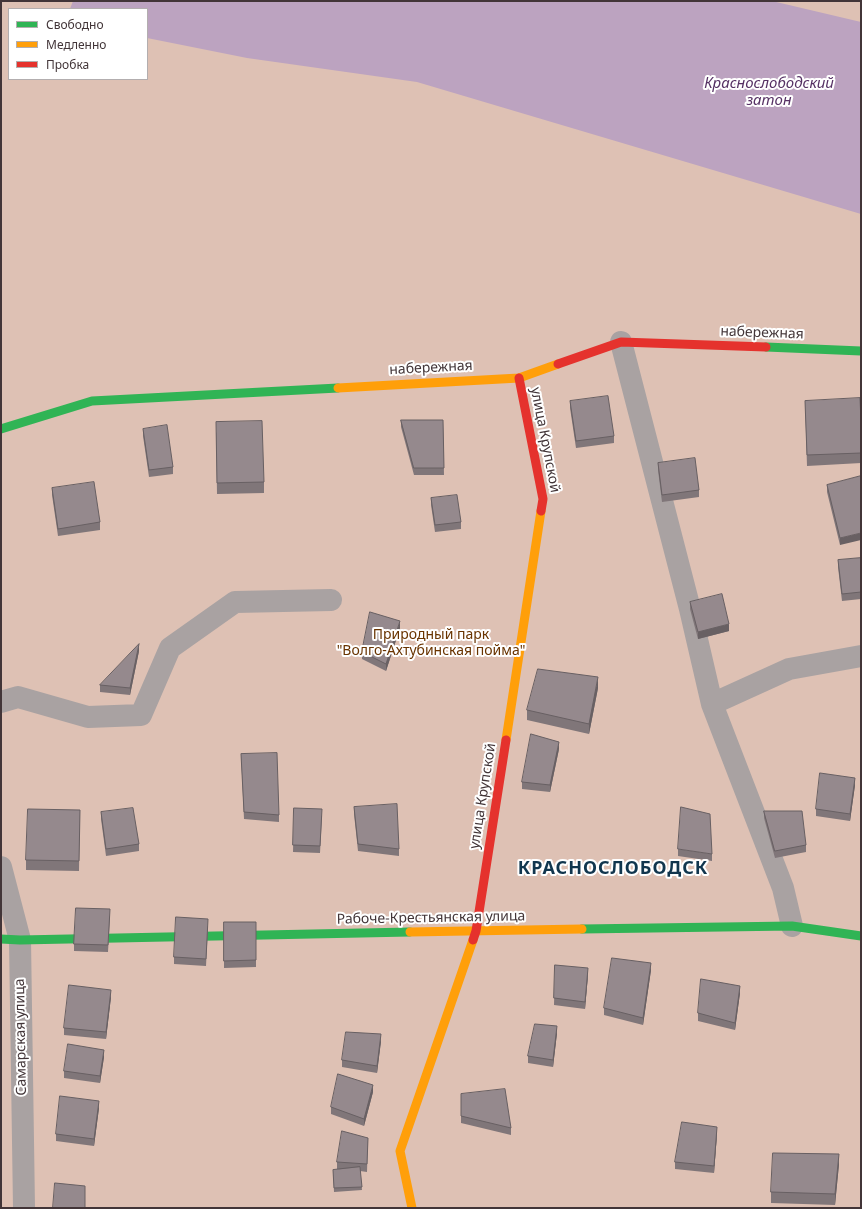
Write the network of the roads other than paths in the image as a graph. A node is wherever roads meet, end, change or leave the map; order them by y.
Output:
1 (621, 342) junction
2 (861, 351) edge
3 (519, 378) junction
4 (1, 429) edge
5 (331, 600) dead end
6 (861, 656) edge
7 (1, 702) edge
8 (712, 704) junction
9 (1, 868) edge
10 (792, 926) junction
11 (476, 931) junction
12 (861, 936) edge
13 (10, 940) edge
14 (24, 1208) edge
15 (412, 1208) edge

1 - 2 street, набережная
1 - 3 street, набережная
1 - 8 street
3 - 4 street, набережная
3 - 11 street, улица Крупской
5 - 7 street
6 - 8 street
8 - 10 street
9 - 13 street, Самарская улица
10 - 11 street, Рабоче-Крестьянская улица
10 - 12 street, Рабоче-Крестьянская улица
11 - 13 street, Рабоче-Крестьянская улица
11 - 15 street, улица Крупской
13 - 14 street, Самарская улица

